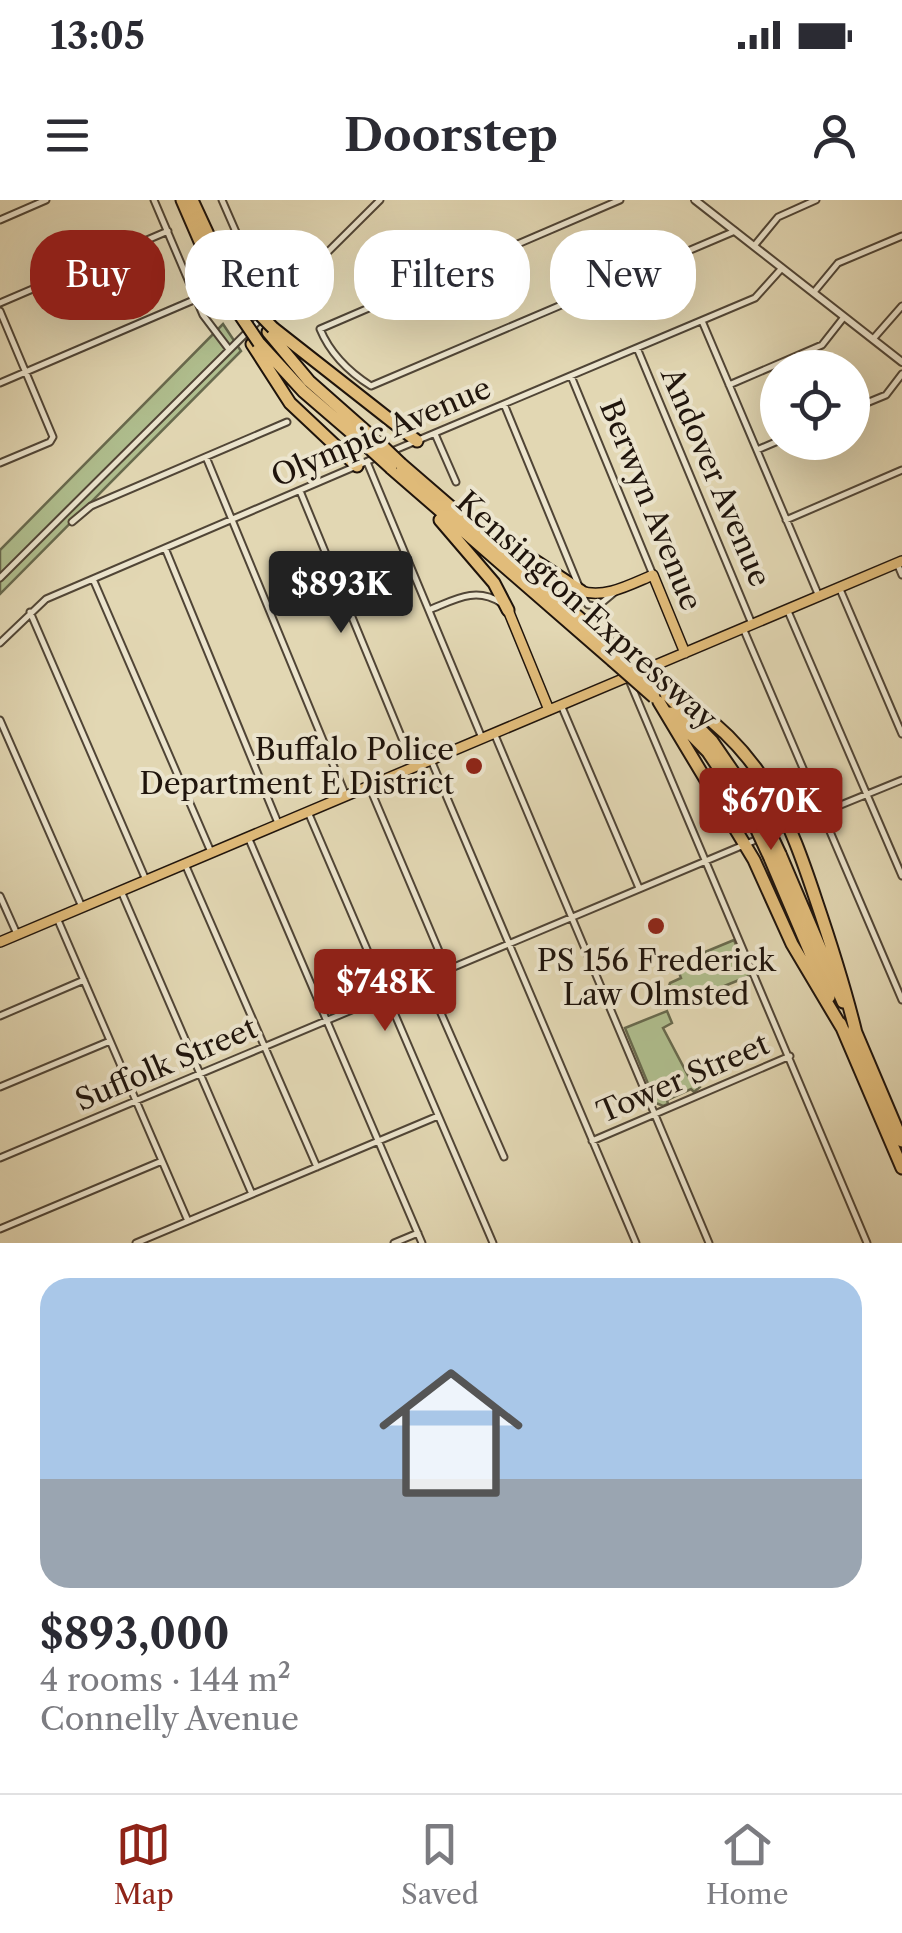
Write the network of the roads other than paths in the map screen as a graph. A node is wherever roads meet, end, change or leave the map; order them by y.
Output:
1 (18, 200) edge
2 (46, 200) edge
3 (154, 200) edge
4 (182, 200) edge
5 (195, 200) edge
6 (222, 200) edge
7 (380, 200) edge
8 (620, 200) edge
9 (695, 200) edge
10 (816, 200) edge
11 (23, 211) junction
12 (0, 220) edge
13 (195, 230) edge
14 (205, 230) edge
15 (235, 230) edge
16 (168, 231) junction
17 (735, 232) junction
18 (902, 236) edge
19 (334, 246) edge
20 (754, 246) junction
21 (782, 268) junction
22 (185, 272) edge
23 (814, 292) junction
24 (0, 303) edge
25 (185, 304) edge
26 (902, 306) edge
27 (0, 311) edge
28 (844, 317) junction
29 (206, 320) edge
30 (247, 320) edge
31 (259, 320) edge
32 (260, 320) edge
33 (702, 321) junction
34 (271, 330) junction
35 (873, 339) junction
36 (256, 343) junction
37 (638, 348) junction
38 (229, 349) junction
39 (902, 362) edge
40 (26, 372) junction
41 (902, 374) edge
42 (571, 376) junction
43 (0, 383) edge
44 (729, 384) junction
45 (870, 402) edge
46 (504, 404) junction
47 (287, 422) dead end
48 (435, 434) junction
49 (417, 441) junction
50 (372, 444) junction
51 (760, 448) edge
52 (756, 450) junction
53 (206, 457) junction
54 (0, 463) edge
55 (362, 464) junction
56 (396, 466) junction
57 (902, 470) edge
58 (456, 482) dead end
59 (408, 483) junction
60 (435, 490) junction
61 (300, 491) junction
62 (232, 520) junction
63 (786, 520) junction
64 (72, 522) dead end
65 (165, 548) junction
66 (899, 562) edge
67 (653, 574) junction
68 (902, 575) edge
69 (0, 578) edge
70 (93, 579) junction
71 (839, 587) junction
72 (581, 592) junction
73 (818, 596) junction
74 (787, 609) junction
75 (429, 610) junction
76 (508, 610) junction
77 (30, 612) junction
78 (747, 626) junction
79 (0, 643) edge
80 (685, 653) junction
81 (616, 656) junction
82 (628, 677) junction
83 (661, 693) junction
84 (561, 705) junction
85 (550, 710) junction
86 (0, 720) edge
87 (494, 733) junction
88 (902, 734) edge
89 (482, 738) junction
90 (431, 760) junction
91 (414, 767) junction
92 (902, 780) edge
93 (368, 786) junction
94 (866, 794) junction
95 (346, 796) junction
96 (308, 812) junction
97 (821, 812) junction
98 (278, 824) junction
99 (790, 826) junction
100 (248, 837) junction
101 (744, 846) junction
102 (211, 853) junction
103 (774, 856) junction
104 (706, 862) junction
105 (185, 864) junction
106 (902, 876) edge
107 (146, 880) junction
108 (639, 888) junction
109 (121, 891) junction
110 (0, 896) edge
111 (82, 907) junction
112 (572, 917) junction
113 (57, 918) junction
114 (17, 934) junction
115 (0, 942) edge
116 (509, 944) junction
117 (447, 970) junction
118 (426, 979) junction
119 (84, 980) junction
120 (387, 996) junction
121 (902, 1000) edge
122 (0, 1016) edge
123 (326, 1021) junction
124 (842, 1028) junction
125 (856, 1033) junction
126 (110, 1041) junction
127 (265, 1047) junction
128 (790, 1056) junction
129 (200, 1074) junction
130 (0, 1087) edge
131 (136, 1101) junction
132 (654, 1115) junction
133 (439, 1116) junction
134 (378, 1141) junction
135 (592, 1141) junction
136 (902, 1141) edge
137 (504, 1157) dead end
138 (0, 1158) edge
139 (162, 1161) junction
140 (317, 1167) junction
141 (902, 1168) edge
142 (252, 1194) junction
143 (188, 1221) junction
144 (0, 1228) edge
145 (418, 1233) junction
146 (136, 1243) edge
147 (394, 1243) edge
148 (422, 1243) edge
149 (493, 1243) edge
150 (636, 1243) edge
151 (709, 1243) edge
152 (867, 1243) edge

1 - 11 street
2 - 11 street
3 - 16 street
4 - 13 highway
5 - 14 highway
6 - 15 street
7 - 19 street
8 - 17 street
9 - 17 street
10 - 20 street
11 - 12 street
16 - 22 street
16 - 24 street
17 - 20 street
18 - 23 street
20 - 21 street
21 - 23 street
21 - 33 street, Olympic Avenue
23 - 28 street
25 - 40 street
26 - 35 street
27 - 40 street
28 - 35 street
28 - 44 street
29 - 38 street
30 - 36 highway, bridge
31 - 38 street
32 - 34 highway, bridge
33 - 37 street, Olympic Avenue
33 - 44 street
34 - 49 highway
34 - 50 highway, Kensington Expressway
35 - 39 street
36 - 50 highway, Kensington Expressway
36 - 55 highway
37 - 42 street, Olympic Avenue
37 - 78 street, Andover Avenue
38 - 69 street
40 - 43 street
40 - 54 street
41 - 45 street
42 - 46 street, Olympic Avenue
42 - 67 street, Berwyn Avenue
44 - 52 street
46 - 48 street, Olympic Avenue
46 - 72 street
47 - 53 street
48 - 49 street, Olympic Avenue
48 - 58 street
49 - 55 street, Olympic Avenue
50 - 56 highway, Kensington Expressway, bridge
51 - 52 street
52 - 63 street
53 - 62 street
53 - 64 street
55 - 61 street, Olympic Avenue
55 - 75 street
56 - 59 highway, Kensington Expressway
56 - 60 highway, Kensington Expressway
57 - 63 street
59 - 76 highway
59 - 81 highway, Kensington Expressway
60 - 72 highway
60 - 81 highway, Kensington Expressway
61 - 62 street, Olympic Avenue
61 - 91 street
62 - 65 street, Olympic Avenue
62 - 95 street
63 - 73 street
65 - 70 street, Olympic Avenue
65 - 98 street
66 - 68 street
66 - 71 main road
67 - 72 main road
67 - 80 main road, Berwyn Avenue
70 - 77 street, Olympic Avenue
70 - 102 street
71 - 73 main road
71 - 88 street
73 - 74 main road
74 - 78 main road
74 - 94 street
75 - 76 street
75 - 89 street
76 - 85 main road
77 - 79 street, Olympic Avenue
77 - 107 street
78 - 80 main road
78 - 97 street, Andover Avenue
80 - 82 main road
81 - 83 highway, Kensington Expressway, bridge
82 - 84 main road
82 - 104 street
83 - 99 highway
83 - 101 highway
83 - 103 highway, Kensington Expressway, bridge
84 - 85 main road
84 - 108 street
85 - 87 main road
86 - 111 street
87 - 89 main road
87 - 112 street
89 - 90 main road
90 - 91 main road
90 - 116 street
91 - 93 main road
92 - 94 street, Suffolk Street
93 - 95 main road
93 - 117 street
94 - 97 street, Suffolk Street
94 - 106 street
95 - 96 main road
96 - 98 main road
96 - 120 street
97 - 99 street, Suffolk Street
97 - 121 street, Andover Avenue
98 - 100 main road
99 - 101 street, Suffolk Street
99 - 125 highway
100 - 102 main road
100 - 123 street
101 - 104 street, Suffolk Street
101 - 124 highway
102 - 105 main road
103 - 124 highway, Kensington Expressway
103 - 125 highway, Kensington Expressway
104 - 108 street, Suffolk Street
104 - 128 street
105 - 107 main road
105 - 127 street
107 - 109 main road
108 - 112 street, Suffolk Street
109 - 111 main road
109 - 129 street
110 - 114 street
111 - 113 main road
112 - 116 street, Suffolk Street
112 - 132 street
113 - 114 main road
113 - 119 street
114 - 115 main road
116 - 117 street, Suffolk Street
116 - 135 street
117 - 118 street, Suffolk Street
118 - 120 street, Suffolk Street
118 - 137 street
119 - 122 street
119 - 126 street
120 - 123 street, Suffolk Street
120 - 133 street
123 - 127 street, Suffolk Street
123 - 134 street
124 - 141 highway, Kensington Expressway
125 - 136 highway, Kensington Expressway
126 - 130 street
126 - 131 street
127 - 129 street, Suffolk Street
127 - 140 street
128 - 132 street, Tower Street
128 - 152 street
129 - 131 street, Suffolk Street
129 - 142 street
131 - 138 street, Suffolk Street
131 - 139 street
132 - 135 street, Tower Street
132 - 151 street
133 - 134 street
133 - 149 street
134 - 140 street
134 - 145 street
135 - 150 street
139 - 143 street
139 - 144 street
140 - 142 street
142 - 143 street
143 - 146 street
145 - 147 street
145 - 148 street

